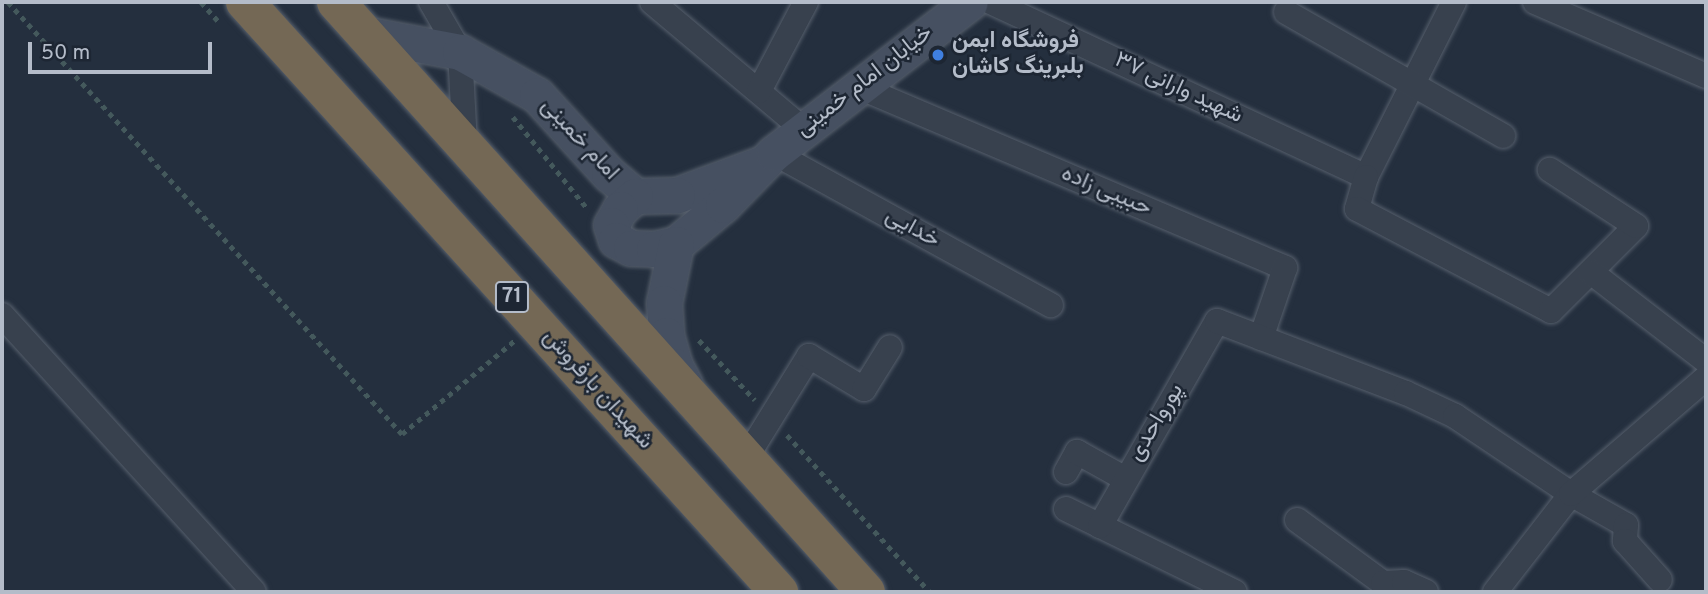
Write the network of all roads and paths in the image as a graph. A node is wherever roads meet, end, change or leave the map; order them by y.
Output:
1 (8, 2) edge
2 (245, 2) edge
3 (336, 2) edge
4 (430, 2) edge
5 (652, 2) edge
6 (806, 2) edge
7 (970, 2) edge
8 (990, 2) edge
9 (1454, 2) edge
10 (1535, 2) edge
11 (1286, 12) dead end
12 (364, 33) junction
13 (460, 52) junction
14 (1706, 76) edge
15 (1413, 84) junction
16 (859, 87) junction
17 (759, 91) junction
18 (804, 130) junction
19 (1503, 136) dead end
20 (465, 145) junction
21 (767, 158) junction
22 (1550, 170) dead end
23 (1366, 177) junction
24 (635, 197) junction
25 (676, 244) junction
26 (1591, 272) junction
27 (1051, 304) dead end
28 (2, 315) edge
29 (536, 323) junction
30 (1261, 338) junction
31 (890, 347) dead end
32 (1706, 361) edge
33 (1706, 378) edge
34 (690, 395) junction
35 (746, 458) junction
36 (1066, 472) dead end
37 (1124, 478) junction
38 (1571, 494) junction
39 (1066, 509) dead end
40 (1297, 520) dead end
41 (1100, 526) junction
42 (1660, 580) dead end
43 (1409, 589) edge
44 (254, 592) edge
45 (779, 592) edge
46 (866, 592) edge
47 (1236, 592) edge
48 (1495, 592) edge

1 - 29 path
2 - 29 highway, شهیدان بارفروش / 71
3 - 12 highway
4 - 13 street
5 - 17 street
6 - 17 street
7 - 16 main road, خیابان امام خمینی
8 - 23 street, شهید وارانی ۳۷
9 - 15 street
10 - 14 street
11 - 15 street
12 - 13 main road, امام خمینی
12 - 20 highway
13 - 20 street
13 - 24 main road, امام خمینی
15 - 19 street
15 - 23 street
16 - 18 main road, خیابان امام خمینی
16 - 30 street, حبیبی زاده
17 - 18 street
18 - 21 main road, خیابان امام خمینی
20 - 34 highway
21 - 24 main road
21 - 25 main road
21 - 27 street, خدایی
22 - 26 street
23 - 26 street
24 - 25 main road
25 - 34 main road
26 - 32 street
28 - 44 street
29 - 45 highway, شهیدان بارفروش / 71
30 - 37 street, پورواحدی
30 - 38 street
31 - 35 street
33 - 38 street
34 - 35 highway
35 - 46 highway
36 - 37 street
37 - 41 street, پورواحدی
38 - 42 street
38 - 48 street
39 - 41 street
40 - 43 street
41 - 47 street

